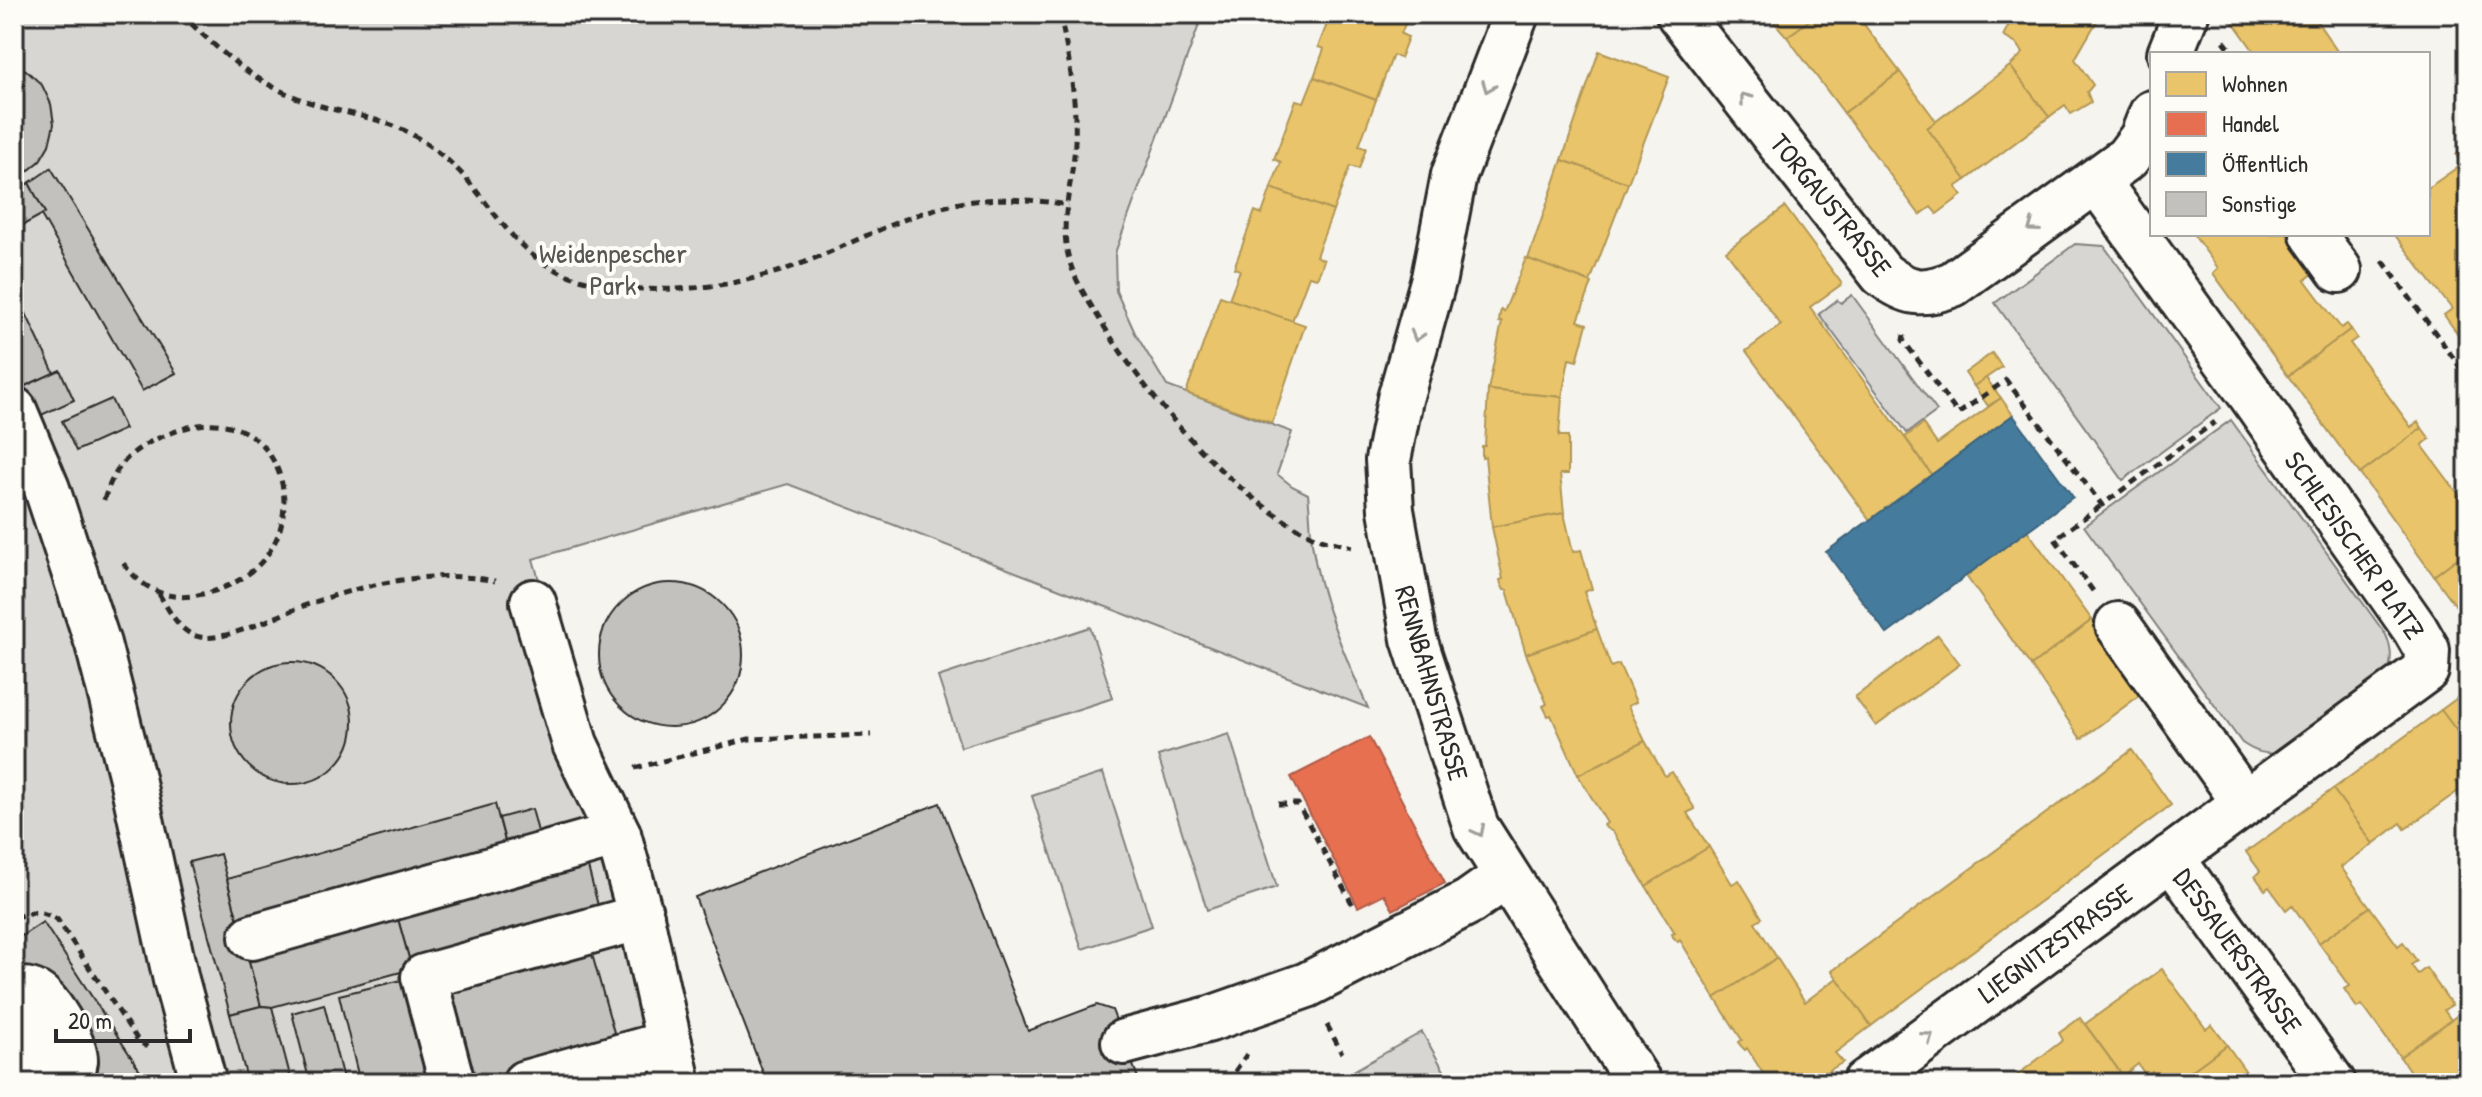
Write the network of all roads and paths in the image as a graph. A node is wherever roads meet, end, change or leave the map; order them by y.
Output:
1 (181, 14) edge
2 (1060, 14) edge
3 (1516, 14) edge
4 (1679, 14) edge
5 (2150, 118) edge
6 (2097, 181) junction
7 (1068, 205) junction
8 (2314, 236) edge
9 (2381, 258) dead end
10 (2339, 270) dead end
11 (1913, 292) junction
12 (2468, 378) edge
13 (2251, 395) junction
14 (14, 410) edge
15 (47, 489) junction
16 (104, 500) junction
17 (2102, 505) junction
18 (104, 510) dead end
19 (117, 553) dead end
20 (1397, 560) junction
21 (159, 594) junction
22 (533, 602) joint
23 (2118, 625) joint
24 (871, 735) dead end
25 (591, 779) junction
26 (2245, 803) junction
27 (1278, 804) dead end
28 (618, 834) junction
29 (2171, 857) junction
30 (1506, 876) junction
31 (641, 917) junction
32 (14, 918) edge
33 (252, 937) dead end
34 (1376, 948) junction
35 (14, 991) edge
36 (14, 1010) edge
37 (1332, 1036) dead end
38 (1124, 1042) dead end
39 (148, 1048) dead end
40 (1342, 1053) dead end
41 (674, 1063) edge
42 (14, 1068) edge
43 (25, 1083) edge
44 (61, 1083) edge
45 (204, 1083) edge
46 (452, 1083) edge
47 (525, 1083) edge
48 (1639, 1083) edge
49 (1865, 1083) edge
50 (2333, 1083) edge

1 - 7 path
2 - 7 path
3 -> 20 street, RENNBAHNSTRASSE
11 -> 4 street, TORGAUSTRASSE
5 - 6 street, TORGAUSTRASSE
6 -> 11 street, TORGAUSTRASSE
6 - 13 street, SCHLESISCHER PLATZ
7 - 20 path
8 - 10 street
9 - 12 path
11 - 17 path
13 - 17 path
13 - 26 street, SCHLESISCHER PLATZ
14 - 15 street
15 - 16 path
15 - 45 street
16 - 18 path
16 - 21 path
17 - 23 path
19 - 21 path
20 -> 30 street, RENNBAHNSTRASSE
21 - 22 path
22 - 25 street
23 - 26 street
24 - 25 path
25 - 28 street
26 - 29 street, LIEGNITZSTRASSE
27 - 34 path
28 - 31 street
28 - 33 street
49 -> 29 street, LIEGNITZSTRASSE
29 - 50 street, DESSAUERSTRASSE
30 - 34 street
30 - 48 street, RENNBAHNSTRASSE
31 - 41 street
31 - 46 street
32 - 39 path
34 - 38 street
35 - 44 street
36 - 44 street
37 - 40 path
41 - 47 street
42 - 43 street

